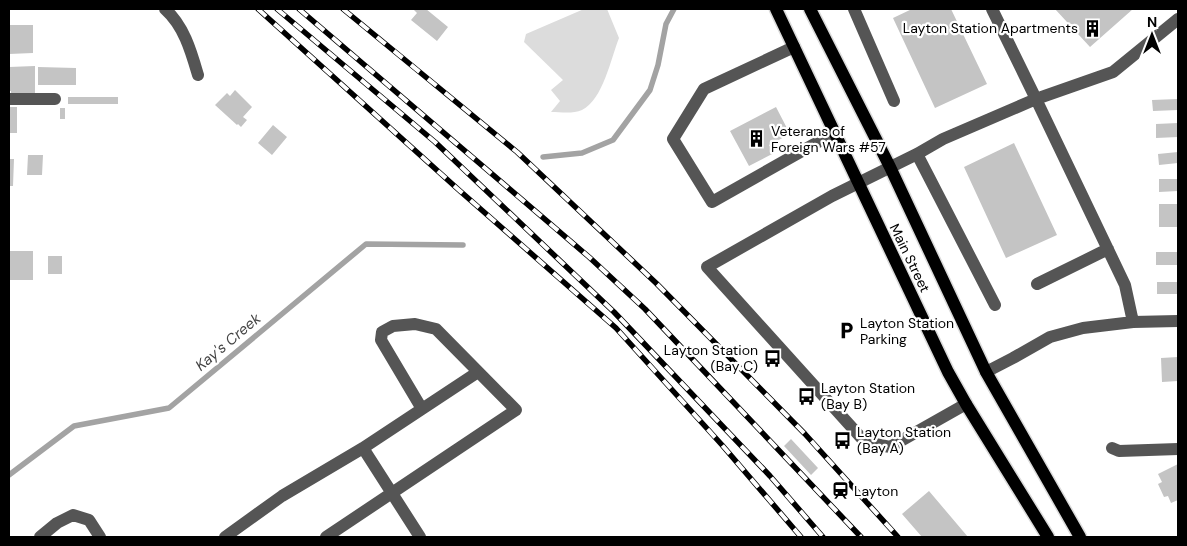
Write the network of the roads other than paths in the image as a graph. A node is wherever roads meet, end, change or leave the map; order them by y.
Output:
1 (164, 9) edge
2 (776, 9) edge
3 (810, 9) edge
4 (854, 9) edge
5 (992, 9) edge
6 (1178, 19) edge
7 (794, 47) junction
8 (198, 75) dead end
9 (9, 99) edge
10 (55, 99) dead end
11 (1036, 99) junction
12 (894, 101) dead end
13 (834, 133) junction
14 (917, 154) junction
15 (890, 167) junction
16 (858, 183) junction
17 (1108, 249) junction
18 (1037, 284) dead end
19 (995, 305) dead end
20 (1178, 321) edge
21 (1133, 322) junction
22 (478, 372) junction
23 (986, 372) junction
24 (966, 404) junction
25 (422, 409) junction
26 (363, 448) junction
27 (1112, 448) dead end
28 (1178, 449) edge
29 (392, 492) junction
30 (40, 537) edge
31 (100, 537) edge
32 (225, 537) edge
33 (326, 537) edge
34 (420, 537) edge
35 (1048, 537) edge
36 (1080, 537) edge

1 - 8 street
2 - 7 main road, Main Street
3 - 15 main road, Main Street
4 - 12 street
5 - 11 street
6 - 11 street
7 - 13 main road, Main Street
7 - 13 street
9 - 10 street
11 - 14 street
11 - 17 street
13 - 16 main road, Main Street
14 - 15 street
14 - 19 street
15 - 16 street
15 - 23 main road, Main Street
16 - 24 main road, Main Street
16 - 24 street
17 - 18 street
17 - 21 street
20 - 21 street
21 - 23 street
22 - 25 street
22 - 25 street
22 - 29 street
23 - 36 main road, Main Street
24 - 35 main road, Main Street
25 - 26 street
26 - 29 street
26 - 32 street
27 - 28 street
29 - 33 street
29 - 34 street
30 - 31 street

